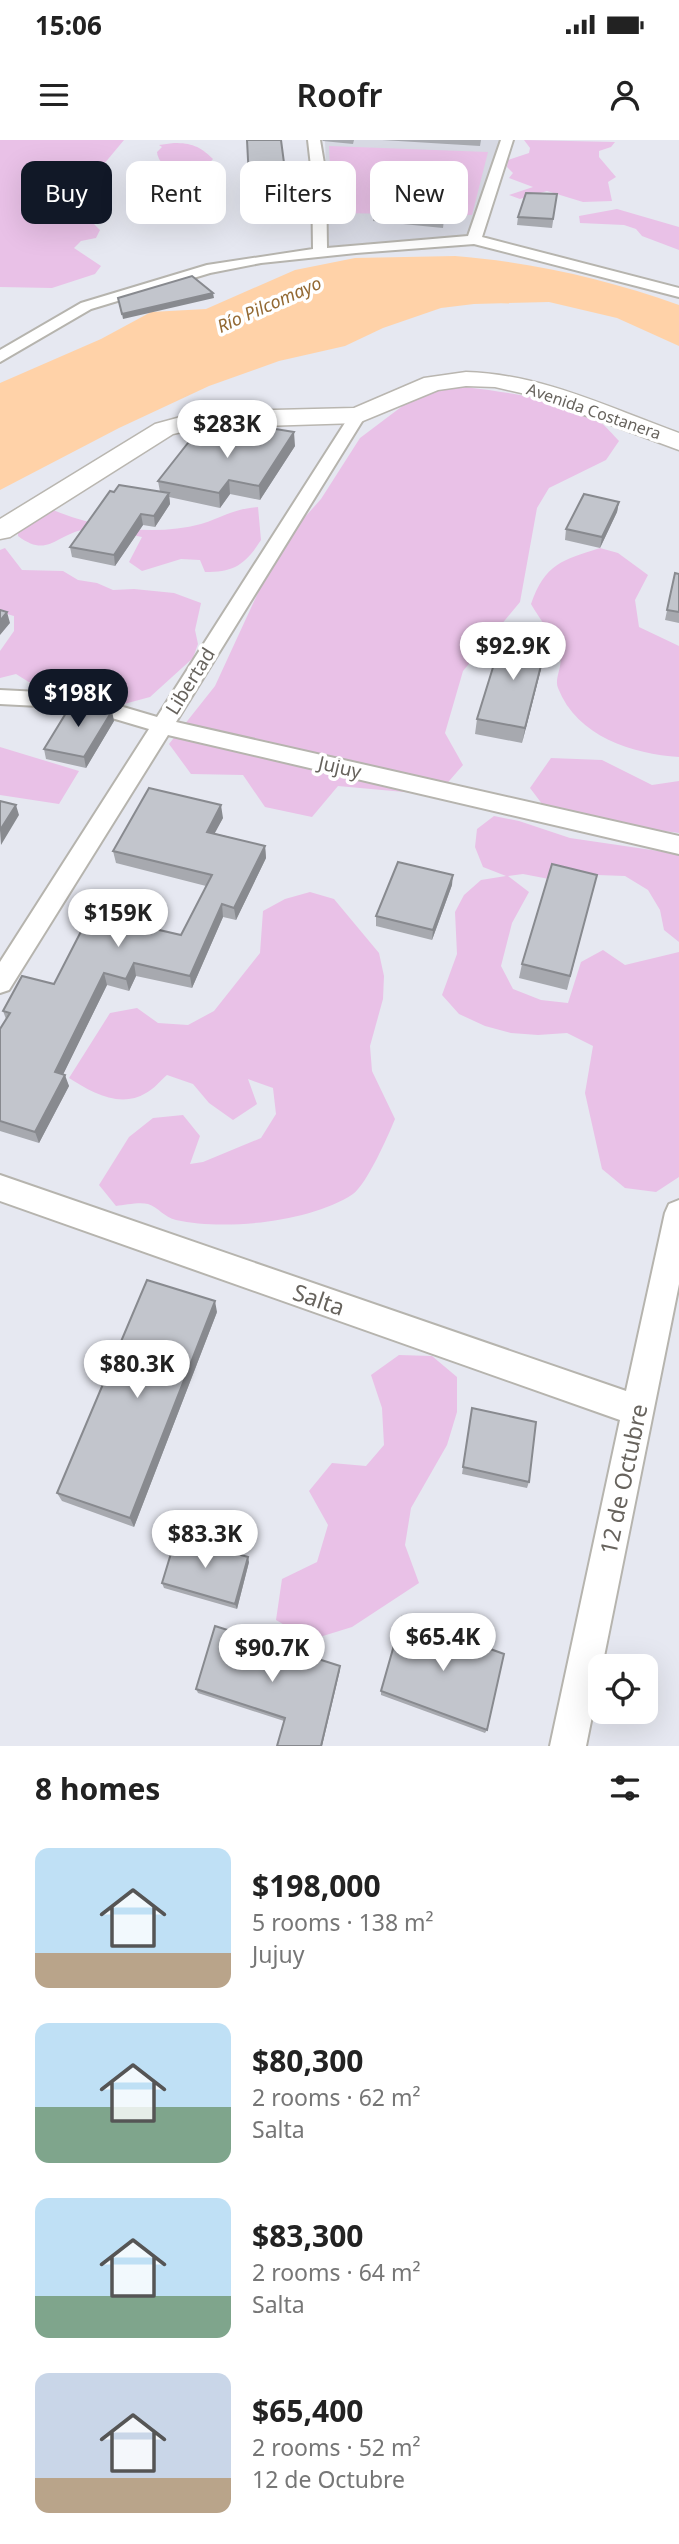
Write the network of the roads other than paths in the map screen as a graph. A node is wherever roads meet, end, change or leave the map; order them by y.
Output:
1 (314, 140) edge
2 (507, 140) edge
3 (474, 240) junction
4 (320, 252) junction
5 (679, 293) edge
6 (0, 357) edge
7 (358, 415) junction
8 (679, 442) edge
9 (0, 531) edge
10 (0, 697) edge
11 (162, 726) junction
12 (679, 845) edge
13 (0, 983) edge
14 (0, 1188) edge
15 (679, 1213) edge
16 (638, 1411) junction
17 (568, 1746) edge

1 - 4 street
2 - 3 street
3 - 4 street
3 - 5 street
4 - 6 street
7 - 8 street, Avenida Costanera
7 - 9 street, Avenida Costanera
7 - 11 street, Libertad
10 - 11 street, Jujuy
11 - 12 street, Jujuy
11 - 13 street, Libertad
14 - 16 street, Salta
15 - 16 street, 12 de Octubre
16 - 17 street, 12 de Octubre

